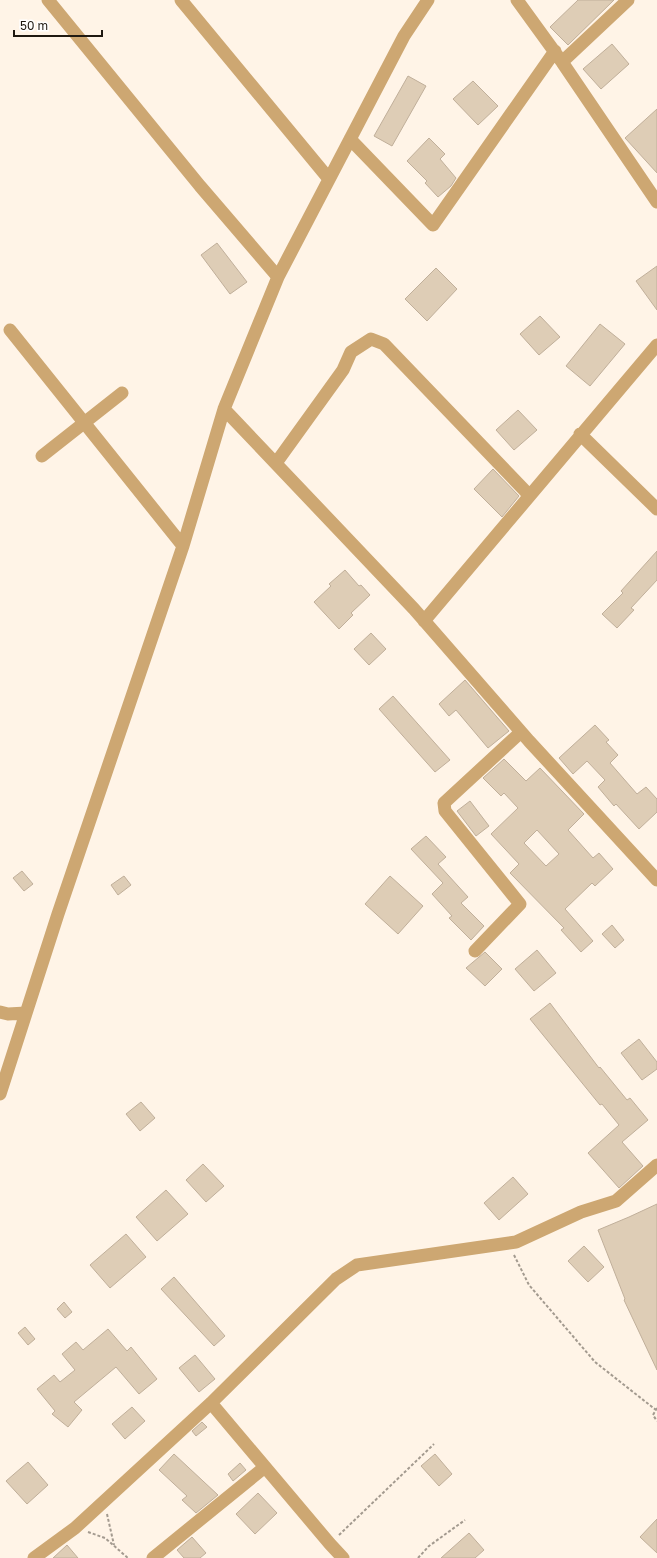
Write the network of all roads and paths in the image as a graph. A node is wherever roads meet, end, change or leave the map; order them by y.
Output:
1 (48, 0) edge
2 (181, 0) edge
3 (428, 0) edge
4 (517, 0) edge
5 (628, 0) edge
6 (555, 51) junction
7 (562, 62) junction
8 (350, 139) junction
9 (329, 179) junction
10 (657, 202) edge
11 (278, 277) junction
12 (10, 330) dead end
13 (655, 350) edge
14 (122, 393) dead end
15 (224, 409) junction
16 (84, 423) junction
17 (580, 434) junction
18 (42, 456) dead end
19 (276, 463) junction
20 (529, 495) junction
21 (657, 509) edge
22 (183, 546) junction
23 (424, 620) junction
24 (521, 732) junction
25 (657, 880) edge
26 (475, 951) dead end
27 (0, 1012) edge
28 (26, 1013) junction
29 (0, 1094) edge
30 (657, 1165) edge
31 (507, 1243) junction
32 (211, 1403) junction
33 (656, 1409) edge
34 (657, 1421) edge
35 (434, 1444) dead end
36 (265, 1467) junction
37 (104, 1501) junction
38 (465, 1520) dead end
39 (75, 1528) junction
40 (330, 1544) junction
41 (115, 1546) junction
42 (34, 1558) edge
43 (128, 1558) edge
44 (153, 1558) edge
45 (342, 1558) edge
46 (418, 1558) edge

1 - 11 street
2 - 9 street
3 - 8 street
4 - 6 street
5 - 7 street
6 - 7 street
6 - 8 street
7 - 10 street
8 - 9 street
9 - 11 street
11 - 15 street
12 - 16 street
13 - 17 street
14 - 16 street
15 - 19 street
15 - 22 street
16 - 18 street
16 - 22 street
17 - 20 street
17 - 21 street
19 - 20 street
19 - 23 street
20 - 23 street
22 - 28 street
23 - 24 street
24 - 25 street
24 - 26 street
27 - 28 street
28 - 29 street
30 - 31 street
31 - 32 street
31 - 33 path
32 - 36 street
32 - 37 street
33 - 34 path
35 - 40 path
36 - 40 street
36 - 44 street
37 - 39 street
37 - 41 path
38 - 46 path
39 - 41 path
39 - 42 street
40 - 45 street
41 - 43 path

